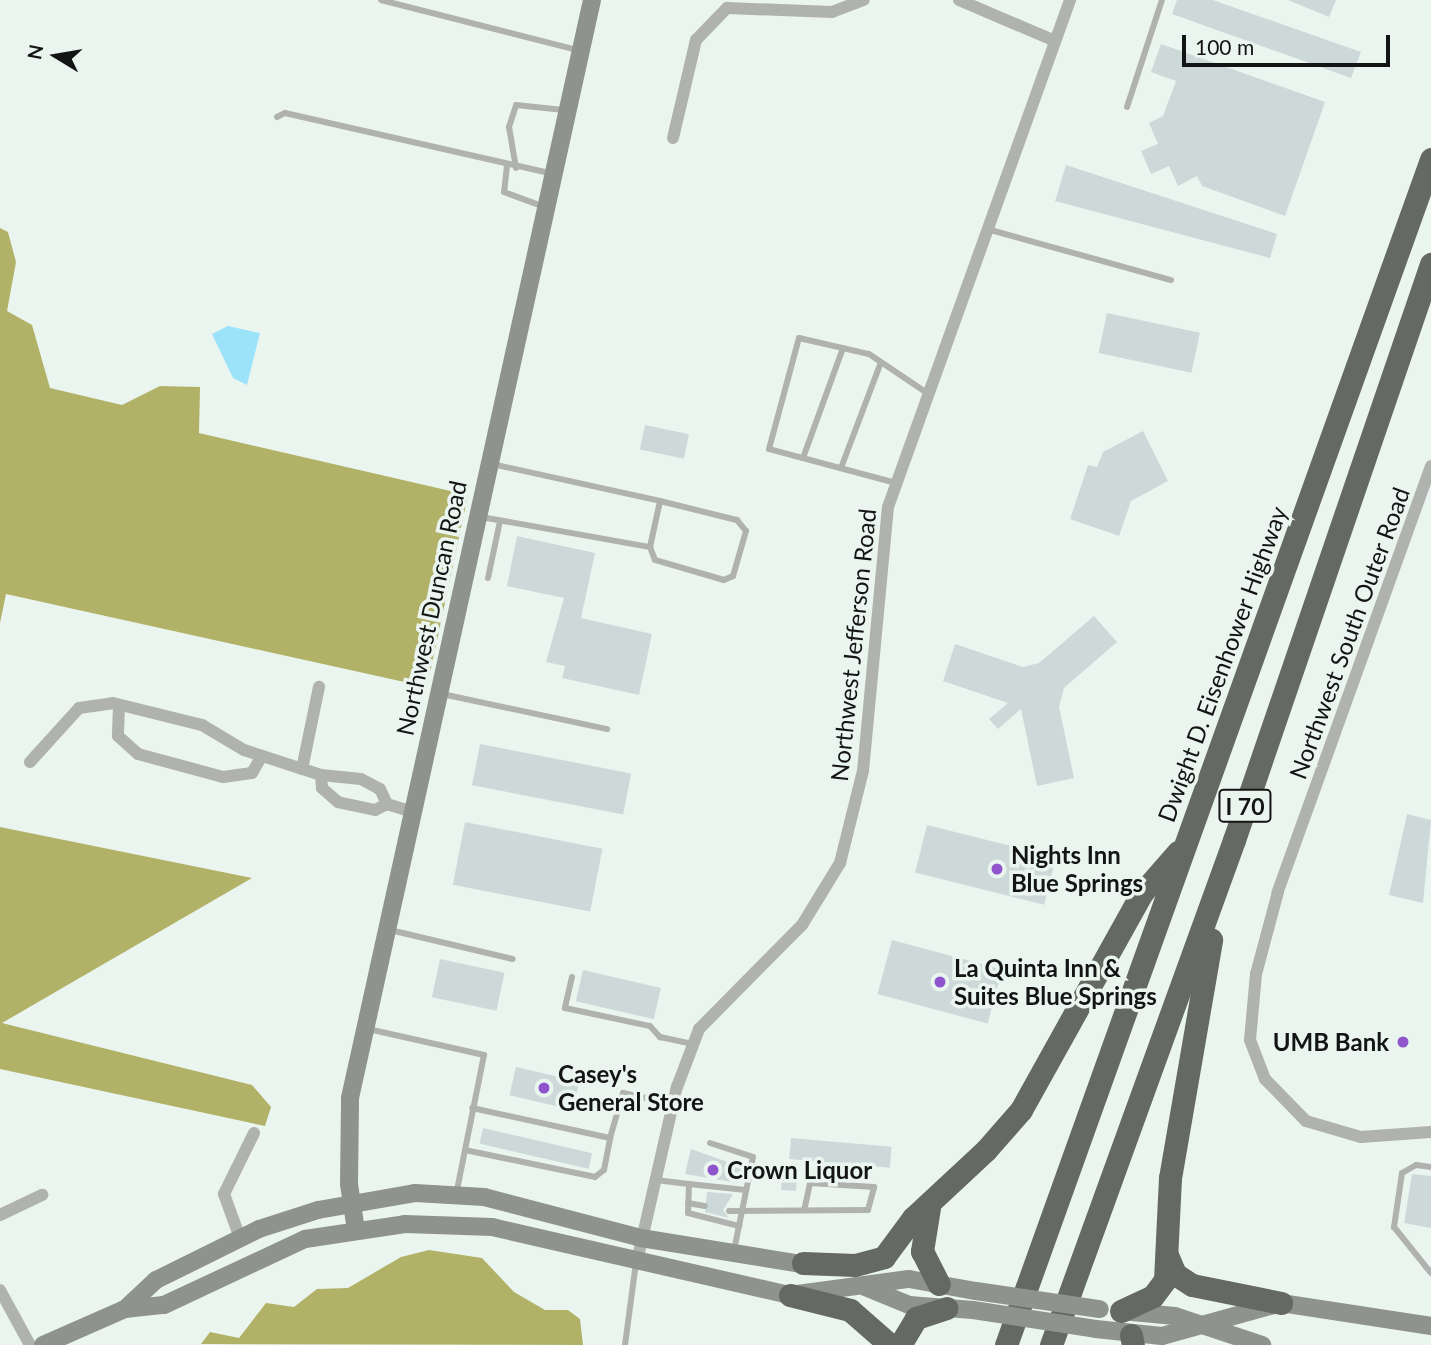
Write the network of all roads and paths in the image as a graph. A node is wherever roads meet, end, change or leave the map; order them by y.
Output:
1 (381, 0) edge
2 (592, 0) edge
3 (864, 0) edge
4 (959, 0) edge
5 (1070, 0) edge
6 (1162, 0) edge
7 (1053, 40) junction
8 (579, 50) junction
9 (1127, 107) dead end
10 (564, 110) junction
11 (277, 117) dead end
12 (673, 138) dead end
13 (1431, 159) edge
14 (507, 165) junction
15 (516, 167) junction
16 (549, 173) junction
17 (542, 206) junction
18 (985, 229) junction
19 (1431, 264) edge
20 (1171, 280) dead end
21 (843, 348) junction
22 (881, 362) junction
23 (927, 393) junction
24 (803, 458) junction
25 (486, 463) junction
26 (1431, 466) edge
27 (841, 468) junction
28 (896, 482) junction
29 (660, 501) junction
30 (475, 516) junction
31 (500, 521) junction
32 (650, 547) junction
33 (488, 578) dead end
34 (319, 687) dead end
35 (438, 693) junction
36 (119, 705) junction
37 (607, 729) dead end
38 (261, 756) junction
39 (30, 762) dead end
40 (302, 769) junction
41 (321, 775) junction
42 (387, 804) junction
43 (413, 812) junction
44 (1234, 841) junction
45 (1185, 845) junction
46 (388, 930) junction
47 (513, 959) dead end
48 (572, 977) dead end
49 (366, 1028) junction
50 (692, 1044) junction
51 (674, 1104) junction
52 (472, 1108) junction
53 (1431, 1132) edge
54 (254, 1133) dead end
55 (610, 1138) junction
56 (710, 1143) dead end
57 (465, 1150) junction
58 (1431, 1167) edge
59 (656, 1180) junction
60 (689, 1184) junction
61 (746, 1190) junction
62 (42, 1195) dead end
63 (456, 1195) junction
64 (352, 1202) junction
65 (688, 1203) junction
66 (705, 1206) dead end
67 (805, 1208) junction
68 (929, 1208) junction
69 (729, 1210) dead end
70 (741, 1213) junction
71 (0, 1215) edge
72 (738, 1226) junction
73 (356, 1230) junction
74 (240, 1238) junction
75 (641, 1238) junction
76 (733, 1255) junction
77 (1167, 1255) junction
78 (637, 1262) junction
79 (803, 1263) junction
80 (1431, 1273) edge
81 (939, 1284) junction
82 (863, 1286) junction
83 (0, 1290) edge
84 (790, 1295) junction
85 (1281, 1303) junction
86 (946, 1308) junction
87 (125, 1310) junction
88 (1111, 1310) junction
89 (1431, 1326) edge
90 (1202, 1327) junction
91 (1132, 1340) edge
92 (30, 1345) edge
93 (43, 1345) edge
94 (625, 1345) edge
95 (890, 1345) edge
96 (901, 1345) edge
97 (1006, 1345) edge
98 (1051, 1345) edge
99 (1262, 1345) edge

1 - 8 lane
2 - 8 main road, Northwest Duncan Road
3 - 12 street
4 - 7 street
5 - 7 street, Northwest Jefferson Road
6 - 9 lane
7 - 18 street, Northwest Jefferson Road
8 - 10 main road, Northwest Duncan Road
10 - 15 lane
10 - 16 main road, Northwest Duncan Road
11 - 14 lane
13 - 45 highway, Dwight D. Eisenhower Highway / I 70
14 - 15 lane
14 - 17 lane
15 - 16 lane
16 - 17 main road, Northwest Duncan Road
17 - 25 main road, Northwest Duncan Road
18 - 20 lane
18 - 23 street, Northwest Jefferson Road
19 - 44 highway, I 70
21 - 22 lane
21 - 24 lane
21 - 24 lane
22 - 23 lane
22 - 27 lane
23 - 28 street, Northwest Jefferson Road
24 - 27 lane
25 - 29 lane
25 - 30 main road, Northwest Duncan Road
26 - 53 street, Northwest South Outer Road
27 - 28 lane
28 - 50 street, Northwest Jefferson Road
29 - 32 lane
29 - 32 lane
30 - 31 lane
30 - 35 main road, Northwest Duncan Road
31 - 32 lane
31 - 33 lane
34 - 40 street
35 - 37 lane
35 - 43 main road, Northwest Duncan Road
36 - 38 street
36 - 38 street
36 - 39 street
38 - 40 street
40 - 41 street
41 - 42 street
41 - 42 street
42 - 43 street
43 - 46 main road, Northwest Duncan Road
44 - 77 highway
44 - 98 highway, I 70
45 - 68 highway
45 - 97 highway, Dwight D. Eisenhower Highway / I 70
46 - 47 lane
46 - 49 main road, Northwest Duncan Road
48 - 50 lane
49 - 52 lane
49 - 64 main road, Northwest Duncan Road
50 - 51 street, Northwest Jefferson Road
51 - 55 lane
51 - 59 street, Northwest Jefferson Road
52 - 55 lane
52 - 57 lane
54 - 74 street
55 - 57 lane
56 - 61 lane
57 - 63 lane
58 - 80 lane
59 - 60 lane
59 - 75 street, Northwest Jefferson Road
60 - 61 lane
60 - 65 lane
61 - 70 lane
62 - 71 street
63 - 64 main road
63 - 75 main road
64 - 73 main road, Northwest Duncan Road
64 - 74 main road
65 - 66 lane
65 - 72 lane
67 - 67 lane
67 - 70 lane
68 - 79 highway
68 - 81 highway
69 - 70 lane
70 - 72 lane
72 - 76 lane
73 - 78 main road
73 - 87 main road
74 - 87 main road
75 - 76 main road
75 - 78 street, Northwest Jefferson Road
76 - 79 main road
77 - 85 highway
77 - 88 highway
78 - 84 main road
78 - 94 lane
79 - 82 main road
81 - 82 main road
81 - 88 main road, bridge
82 - 84 main road
82 - 86 main road
83 - 92 street
84 - 95 highway
85 - 89 main road
85 - 90 main road
86 - 91 main road, bridge
86 - 96 highway
87 - 93 main road
88 - 90 main road
90 - 91 main road
90 - 99 main road

